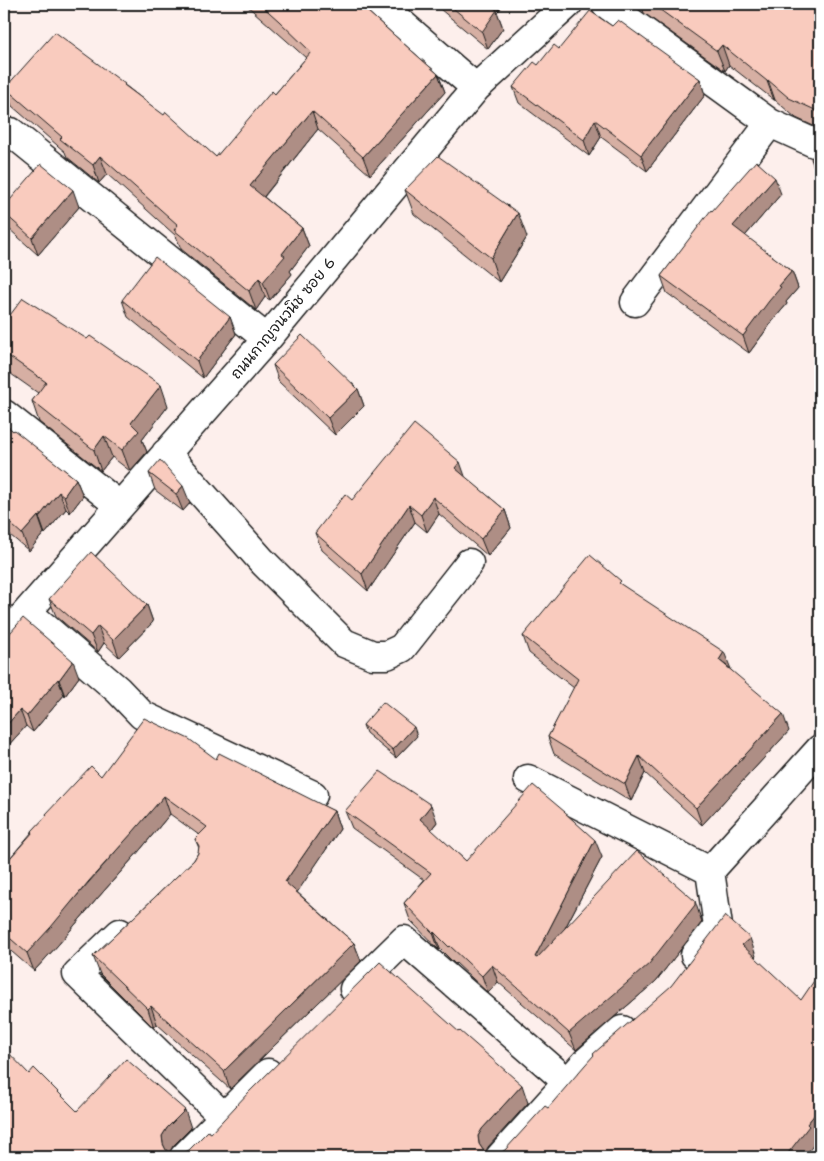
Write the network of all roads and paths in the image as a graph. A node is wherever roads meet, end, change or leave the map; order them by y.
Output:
1 (379, 4) edge
2 (568, 4) edge
3 (606, 4) edge
4 (476, 88) junction
5 (770, 123) junction
6 (11, 132) dead end
7 (814, 143) dead end
8 (635, 302) dead end
9 (267, 339) junction
10 (4, 414) edge
11 (166, 453) junction
12 (120, 506) junction
13 (470, 563) dead end
14 (27, 612) junction
15 (4, 638) edge
16 (820, 749) edge
17 (528, 779) dead end
18 (313, 795) dead end
19 (710, 871) junction
20 (140, 914) edge
21 (678, 977) edge
22 (335, 1008) edge
23 (638, 1017) edge
24 (287, 1055) edge
25 (567, 1084) junction
26 (224, 1116) junction
27 (184, 1157) edge
28 (500, 1157) edge

1 - 4 street
2 - 4 street, ถนนกาญจนวนิช ซอย 6
3 - 5 street
4 - 9 street, ถนนกาญจนวนิช ซอย 6
5 - 7 street
5 - 8 street
6 - 9 street
9 - 11 street, ถนนกาญจนวนิช ซอย 6
10 - 12 street
11 - 12 street, ถนนกาญจนวนิช ซอย 6
11 - 13 street
12 - 14 street, ถนนกาญจนวนิช ซอย 6
14 - 15 street, ถนนกาญจนวนิช ซอย 6
14 - 18 street
16 - 19 street
17 - 19 street
19 - 21 street
20 - 26 street
22 - 25 street
23 - 25 street
24 - 26 street
25 - 28 street
26 - 27 street

